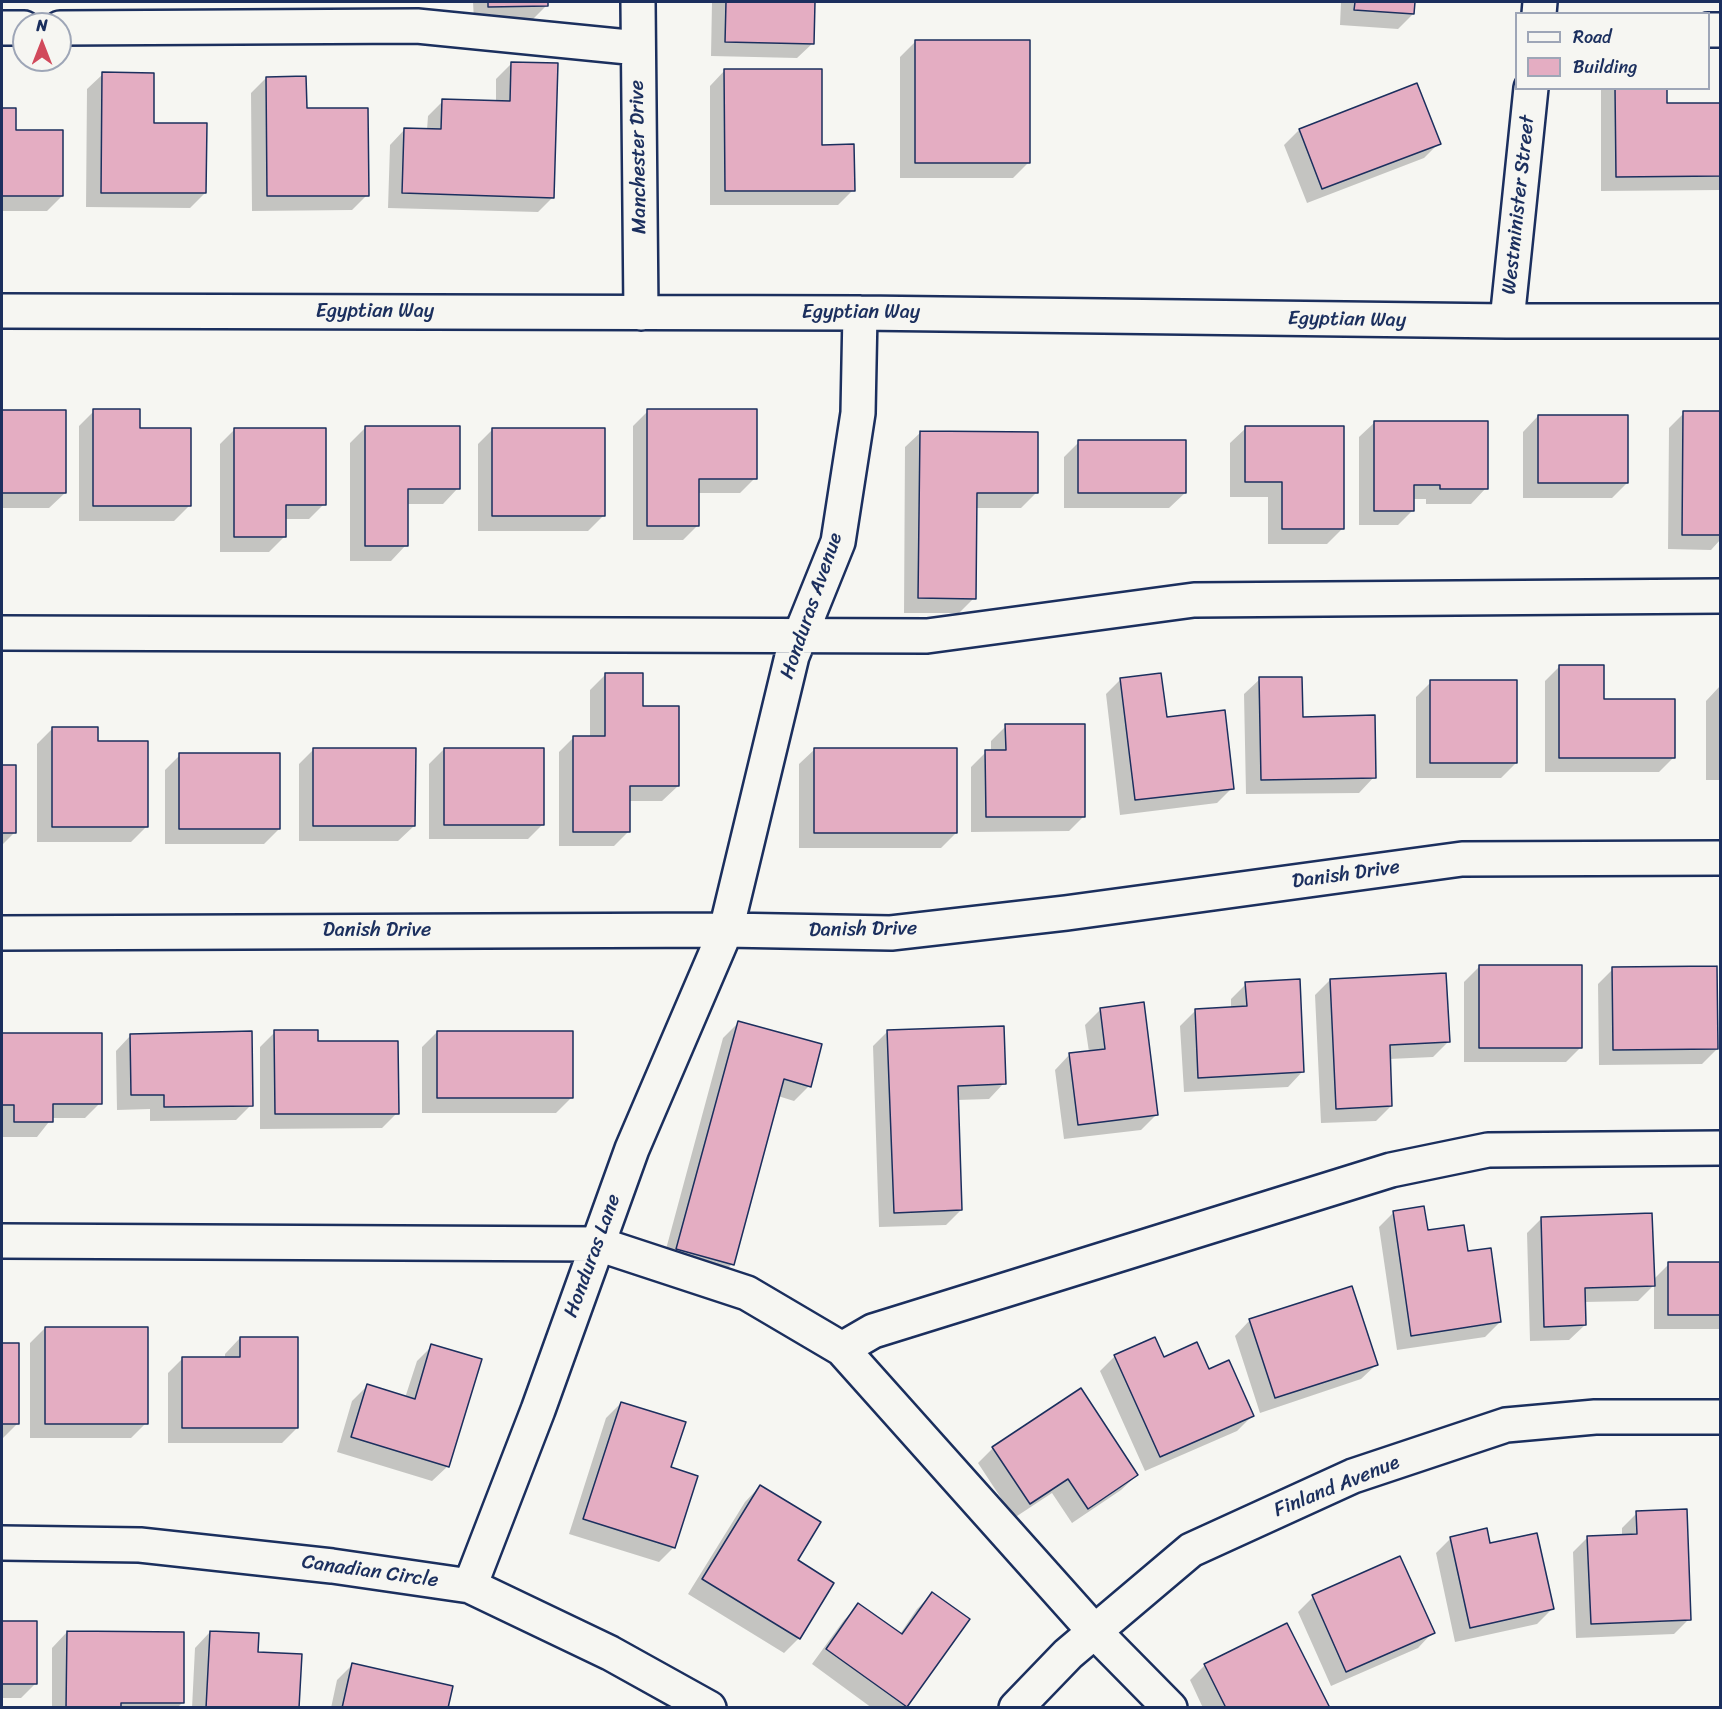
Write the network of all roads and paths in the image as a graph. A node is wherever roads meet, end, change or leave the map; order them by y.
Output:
1 (638, 2) edge
2 (72, 28) edge
3 (638, 48) junction
4 (1531, 90) edge
5 (2, 311) edge
6 (641, 313) junction
7 (860, 313) junction
8 (1507, 321) junction
9 (1720, 321) edge
10 (1720, 596) edge
11 (2, 633) edge
12 (800, 637) junction
13 (1720, 858) edge
14 (726, 930) junction
15 (2, 933) edge
16 (1720, 1148) edge
17 (2, 1240) edge
18 (598, 1244) junction
19 (842, 1349) junction
20 (1720, 1417) edge
21 (2, 1543) edge
22 (470, 1586) junction
23 (1095, 1632) junction
24 (709, 1707) edge
25 (1016, 1707) edge
26 (1170, 1707) edge

1 - 3 street, Manchester Drive
2 - 3 street
3 - 6 street, Manchester Drive
4 - 8 street, Westminister Street
5 - 6 street, Egyptian Way
6 - 7 street, Egyptian Way
7 - 8 street, Egyptian Way
7 - 12 street, Honduras Avenue
8 - 9 street, Egyptian Way
10 - 12 street
11 - 12 street
12 - 14 street, Honduras Avenue
13 - 14 street, Danish Drive
14 - 15 street, Danish Drive
14 - 18 street, Honduras Lane
16 - 19 street
17 - 18 street
18 - 19 street
18 - 22 street, Honduras Lane
19 - 23 street
20 - 23 street, Finland Avenue
21 - 22 street, Canadian Circle
22 - 24 street, Canadian Circle
23 - 25 street, Finland Avenue
23 - 26 street

